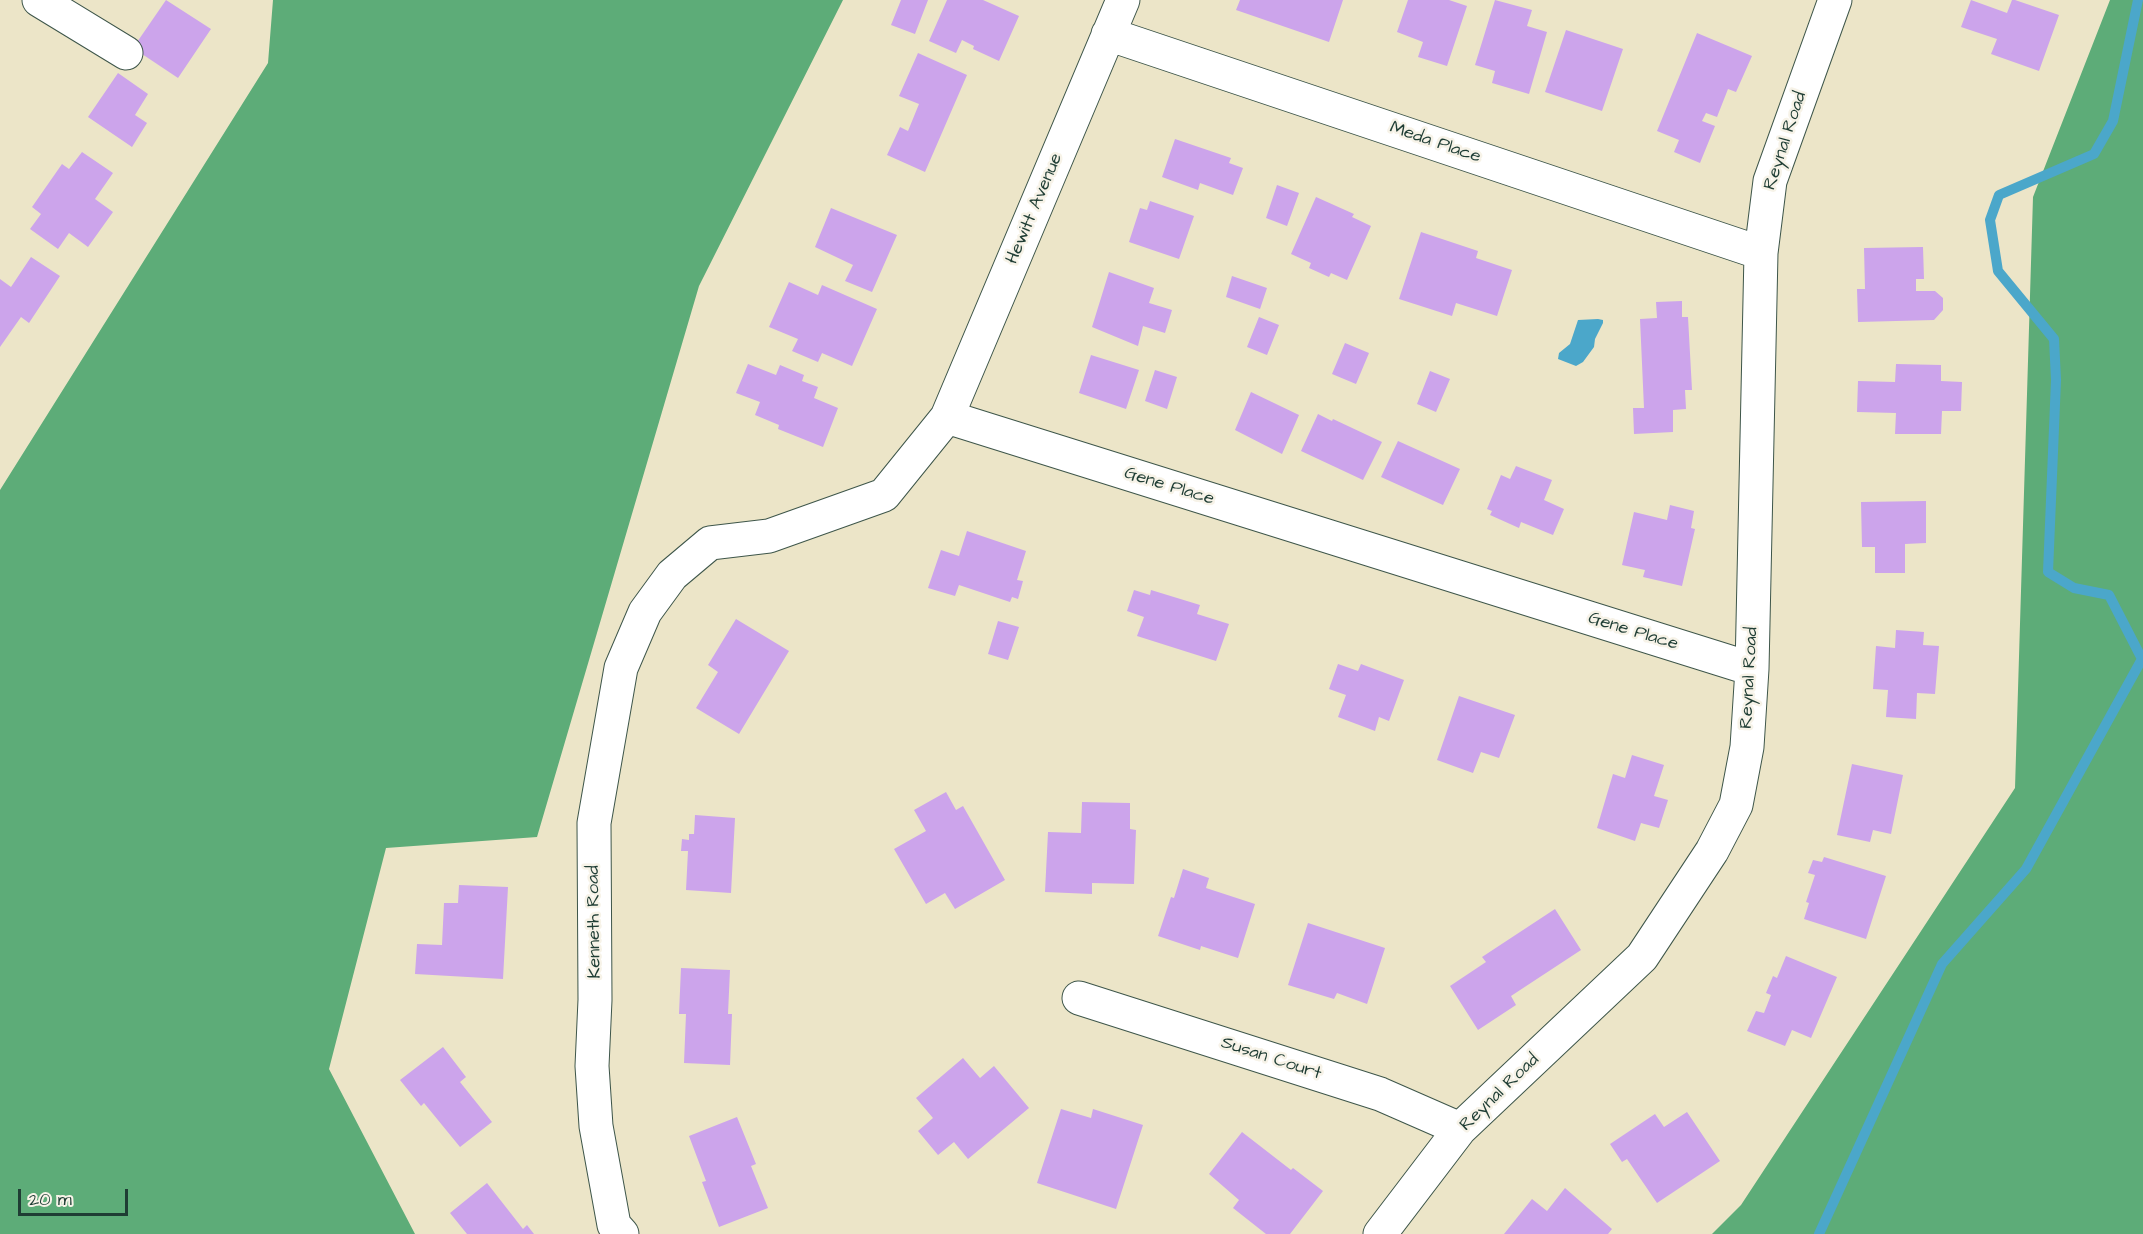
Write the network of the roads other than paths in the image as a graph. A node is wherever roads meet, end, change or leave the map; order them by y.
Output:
1 (39, 0) edge
2 (1123, 0) edge
3 (1835, 0) edge
4 (1108, 34) junction
5 (126, 52) dead end
6 (1761, 253) junction
7 (947, 417) junction
8 (1752, 669) junction
9 (1079, 998) dead end
10 (1460, 1129) junction
11 (622, 1234) edge
12 (1380, 1234) edge

1 - 5 street
2 - 4 street, Hewitt Avenue
3 - 6 street, Reynal Road
4 - 6 street, Meda Place
4 - 7 street, Hewitt Avenue
6 - 8 street, Reynal Road
7 - 8 street, Gene Place
7 - 11 street, Kenneth Road
8 - 10 street, Reynal Road
9 - 10 street, Susan Court
10 - 12 street, Reynal Road

